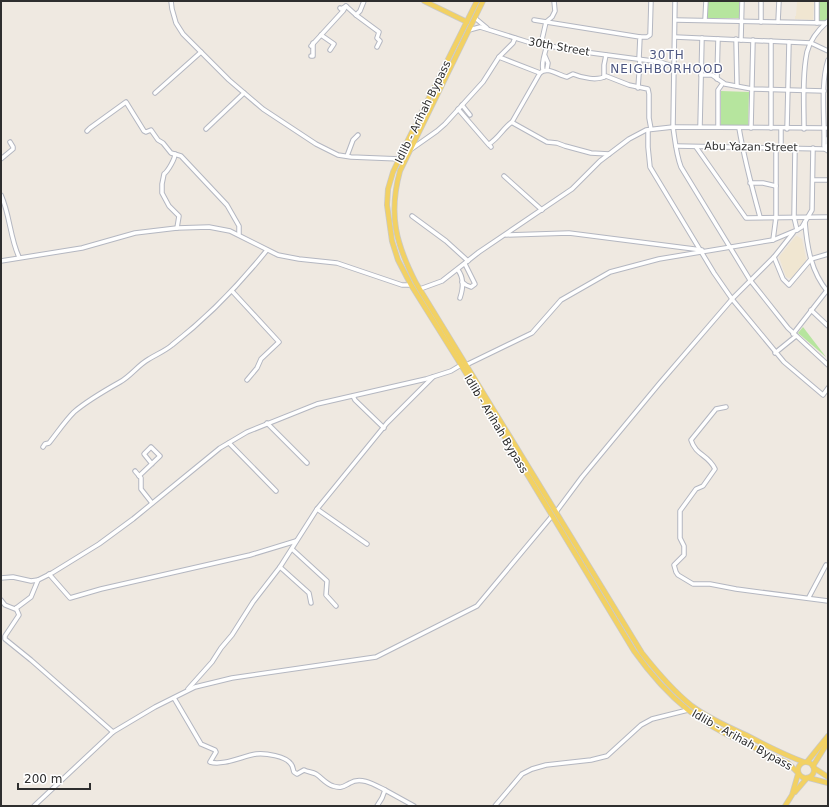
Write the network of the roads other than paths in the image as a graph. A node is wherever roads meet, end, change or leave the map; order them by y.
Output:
1 (171, 1) edge
2 (364, 1) edge
3 (424, 1) edge
4 (477, 1) edge
5 (483, 1) edge
6 (554, 1) edge
7 (651, 1) edge
8 (675, 1) edge
9 (706, 1) edge
10 (742, 1) edge
11 (761, 1) edge
12 (779, 1) edge
13 (818, 1) edge
14 (346, 6) junction
15 (340, 8) dead end
16 (356, 15) junction
17 (474, 18) junction
18 (534, 20) dead end
19 (675, 20) junction
20 (705, 20) junction
21 (741, 21) junction
22 (467, 22) junction
23 (546, 22) junction
24 (760, 22) junction
25 (778, 22) junction
26 (827, 22) edge
27 (817, 23) junction
28 (469, 30) junction
29 (496, 32) junction
30 (321, 35) junction
31 (640, 37) junction
32 (675, 37) junction
33 (515, 38) junction
34 (702, 38) junction
35 (718, 39) junction
36 (736, 39) junction
37 (741, 40) junction
38 (753, 40) junction
39 (771, 41) junction
40 (789, 42) junction
41 (811, 43) junction
42 (459, 44) junction
43 (541, 44) junction
44 (547, 45) junction
45 (378, 47) dead end
46 (330, 50) dead end
47 (828, 51) edge
48 (201, 52) junction
49 (606, 55) junction
50 (311, 56) dead end
51 (499, 57) junction
52 (639, 59) junction
53 (828, 60) edge
54 (675, 67) junction
55 (543, 71) junction
56 (701, 74) junction
57 (604, 77) junction
58 (717, 80) junction
59 (723, 83) junction
60 (737, 86) junction
61 (638, 88) junction
62 (752, 88) junction
63 (771, 90) junction
64 (788, 90) junction
65 (804, 90) junction
66 (824, 91) junction
67 (155, 93) dead end
68 (244, 93) junction
69 (462, 105) junction
70 (458, 110) junction
71 (470, 115) dead end
72 (512, 122) junction
73 (673, 126) junction
74 (700, 127) junction
75 (718, 127) junction
76 (740, 128) junction
77 (751, 128) junction
78 (771, 128) junction
79 (826, 128) edge
80 (206, 129) dead end
81 (781, 129) junction
82 (787, 129) junction
83 (804, 129) junction
84 (650, 130) junction
85 (87, 131) dead end
86 (358, 135) dead end
87 (828, 138) edge
88 (10, 142) dead end
89 (676, 146) junction
90 (696, 147) junction
91 (742, 147) junction
92 (779, 147) junction
93 (795, 148) junction
94 (812, 148) junction
95 (827, 148) edge
96 (410, 150) junction
97 (175, 154) junction
98 (609, 154) junction
99 (347, 156) junction
100 (1, 159) edge
101 (400, 159) junction
102 (504, 176) dead end
103 (812, 180) junction
104 (828, 180) edge
105 (750, 183) junction
106 (776, 186) junction
107 (1, 195) edge
108 (542, 210) junction
109 (412, 216) dead end
110 (760, 217) junction
111 (776, 217) junction
112 (794, 217) junction
113 (828, 217) edge
114 (806, 220) junction
115 (177, 228) junction
116 (795, 231) junction
117 (239, 234) junction
118 (506, 235) junction
119 (773, 240) junction
120 (730, 248) junction
121 (267, 250) junction
122 (702, 251) junction
123 (828, 254) edge
124 (19, 257) junction
125 (774, 257) junction
126 (811, 259) junction
127 (1, 261) edge
128 (466, 262) junction
129 (458, 270) junction
130 (750, 280) junction
131 (462, 282) junction
132 (411, 285) junction
133 (420, 289) junction
134 (827, 290) edge
135 (232, 291) junction
136 (460, 298) dead end
137 (732, 299) junction
138 (811, 310) junction
139 (440, 326) junction
140 (828, 326) edge
141 (794, 335) junction
142 (775, 353) junction
143 (828, 364) edge
144 (463, 365) junction
145 (433, 376) junction
146 (247, 380) dead end
147 (828, 388) edge
148 (353, 396) junction
149 (726, 407) dead end
150 (267, 424) junction
151 (384, 428) junction
152 (229, 442) junction
153 (42, 447) dead end
154 (152, 464) junction
155 (307, 464) dead end
156 (135, 472) dead end
157 (139, 476) junction
158 (276, 491) dead end
159 (152, 503) junction
160 (316, 509) junction
161 (554, 514) junction
162 (296, 541) junction
163 (367, 544) dead end
164 (292, 549) junction
165 (826, 565) dead end
166 (280, 567) junction
167 (49, 574) junction
168 (1, 578) edge
169 (38, 580) junction
170 (809, 597) junction
171 (828, 600) edge
172 (2, 601) edge
173 (311, 603) dead end
174 (336, 606) dead end
175 (1, 607) edge
176 (16, 608) junction
177 (186, 692) junction
178 (174, 698) junction
179 (688, 710) junction
180 (113, 732) junction
181 (828, 736) edge
182 (828, 742) edge
183 (805, 762) junction
184 (814, 767) junction
185 (798, 773) junction
186 (828, 777) edge
187 (808, 778) junction
188 (828, 784) edge
189 (385, 790) junction
190 (792, 795) junction
191 (34, 806) edge
192 (377, 806) edge
193 (414, 806) edge
194 (495, 806) edge
195 (785, 806) edge

1 - 48 street
2 - 16 street
3 - 22 main road
4 - 22 main road, Idlib - Arihah Bypass
5 - 17 main road, Idlib - Arihah Bypass
6 - 23 street
7 - 31 street
8 - 19 street
9 - 20 street
10 - 21 street
11 - 24 street
12 - 25 street
13 - 27 street
14 - 15 street
14 - 16 street
14 - 30 street
16 - 45 street
17 - 28 main road, Idlib - Arihah Bypass
17 - 29 street
18 - 23 street
19 - 20 street
19 - 32 street
20 - 21 street
21 - 24 street
21 - 37 street
22 - 42 main road, Idlib - Arihah Bypass
23 - 31 street
23 - 43 street
24 - 25 street
25 - 27 street
26 - 27 street
26 - 41 street
28 - 29 street, 30th Street
28 - 42 main road, Idlib - Arihah Bypass
29 - 33 street, 30th Street
30 - 46 street
30 - 50 street
31 - 52 street
32 - 34 street
32 - 54 street
33 - 43 street, 30th Street
33 - 51 street
34 - 35 street
34 - 56 street
35 - 36 street
35 - 58 street
36 - 37 street
36 - 60 street
37 - 38 street
38 - 39 street
38 - 62 street
39 - 40 street
39 - 63 street
40 - 41 street
40 - 64 street
41 - 47 street
41 - 65 street
42 - 96 main road, Idlib - Arihah Bypass
42 - 101 main road, Idlib - Arihah Bypass
43 - 44 street, 30th Street
44 - 49 street, 30th Street
44 - 55 street
48 - 67 street
48 - 68 street
49 - 52 street, 30th Street
49 - 57 street
51 - 55 street
51 - 69 street
52 - 54 street, 30th Street
52 - 61 street
53 - 66 street
54 - 73 street
55 - 57 street
55 - 72 street
56 - 58 street
56 - 74 street
57 - 61 street
58 - 59 street
59 - 60 street
59 - 75 street
60 - 62 street
61 - 84 street
62 - 63 street
62 - 77 street
63 - 64 street
63 - 78 street
64 - 65 street
64 - 82 street
65 - 66 street
65 - 83 street
66 - 79 street
68 - 80 street
68 - 99 street
69 - 70 street
69 - 71 street
70 - 72 street
70 - 96 street
72 - 98 street
73 - 74 street
73 - 84 street
73 - 89 street
74 - 75 street
75 - 76 street
76 - 77 street
76 - 91 street
77 - 78 street
78 - 81 street
79 - 83 street
79 - 95 street
81 - 82 street
81 - 92 street
82 - 83 street
84 - 98 street
84 - 122 street
85 - 97 street
86 - 99 street
87 - 95 street
88 - 100 street
89 - 90 street, Abu Yazan Street
89 - 120 street
90 - 91 street, Abu Yazan Street
90 - 110 street
91 - 92 street, Abu Yazan Street
91 - 105 street
92 - 93 street, Abu Yazan Street
92 - 106 street
93 - 94 street, Abu Yazan Street
93 - 112 street
94 - 95 street, Abu Yazan Street
94 - 103 street
96 - 133 main road, Idlib - Arihah Bypass
97 - 115 street
97 - 117 street
98 - 108 street
99 - 101 street
101 - 132 main road, Idlib - Arihah Bypass
102 - 108 street
103 - 104 street
103 - 114 street
105 - 106 street
105 - 110 street
106 - 111 street
107 - 124 street
108 - 118 street
109 - 128 street
110 - 111 street
111 - 112 street
111 - 119 street
112 - 114 street
112 - 116 street
113 - 114 street
114 - 116 street
114 - 126 street
115 - 117 street
115 - 124 street
116 - 119 street
116 - 125 street
117 - 121 street
118 - 122 street
118 - 128 street
119 - 120 street
120 - 122 street
120 - 130 street
121 - 132 street
121 - 135 street
122 - 137 street
122 - 144 street
123 - 126 street
124 - 127 street
125 - 126 street
125 - 130 street
126 - 134 street
128 - 129 street
128 - 131 street
129 - 131 street
129 - 133 street
130 - 137 street
130 - 141 street
131 - 136 street
132 - 139 main road, Idlib - Arihah Bypass
133 - 139 main road, Idlib - Arihah Bypass
134 - 138 street
135 - 146 street
135 - 153 street
137 - 142 street
137 - 161 street
138 - 140 street
138 - 141 street
139 - 144 main road, Idlib - Arihah Bypass
141 - 142 street
141 - 143 street
142 - 147 street
144 - 145 street
144 - 161 main road, Idlib - Arihah Bypass
145 - 148 street
145 - 151 street
148 - 150 street
148 - 151 street
149 - 170 street
150 - 152 street
150 - 155 street
151 - 160 street
152 - 158 street
152 - 159 street
154 - 154 street
154 - 157 street
156 - 157 street
157 - 159 street
159 - 167 street
160 - 162 street
160 - 163 street
161 - 177 street
161 - 179 main road, Idlib - Arihah Bypass
161 - 183 main road, Idlib - Arihah Bypass
162 - 164 street
162 - 167 street
164 - 166 street
164 - 174 street
165 - 170 street
166 - 173 street
166 - 177 street
167 - 169 street
168 - 169 street
169 - 176 street
170 - 171 street
172 - 175 street
172 - 176 street
176 - 180 street
177 - 178 street
178 - 180 street
178 - 189 street
179 - 185 main road, Idlib - Arihah Bypass
179 - 194 street
180 - 191 street
181 - 183 main road
182 - 184 main road
183 - 184 main road
183 - 185 main road
184 - 186 main road
184 - 187 main road
185 - 187 main road
185 - 190 main road
187 - 188 main road
187 - 190 main road
189 - 192 street
189 - 193 street
190 - 195 main road

